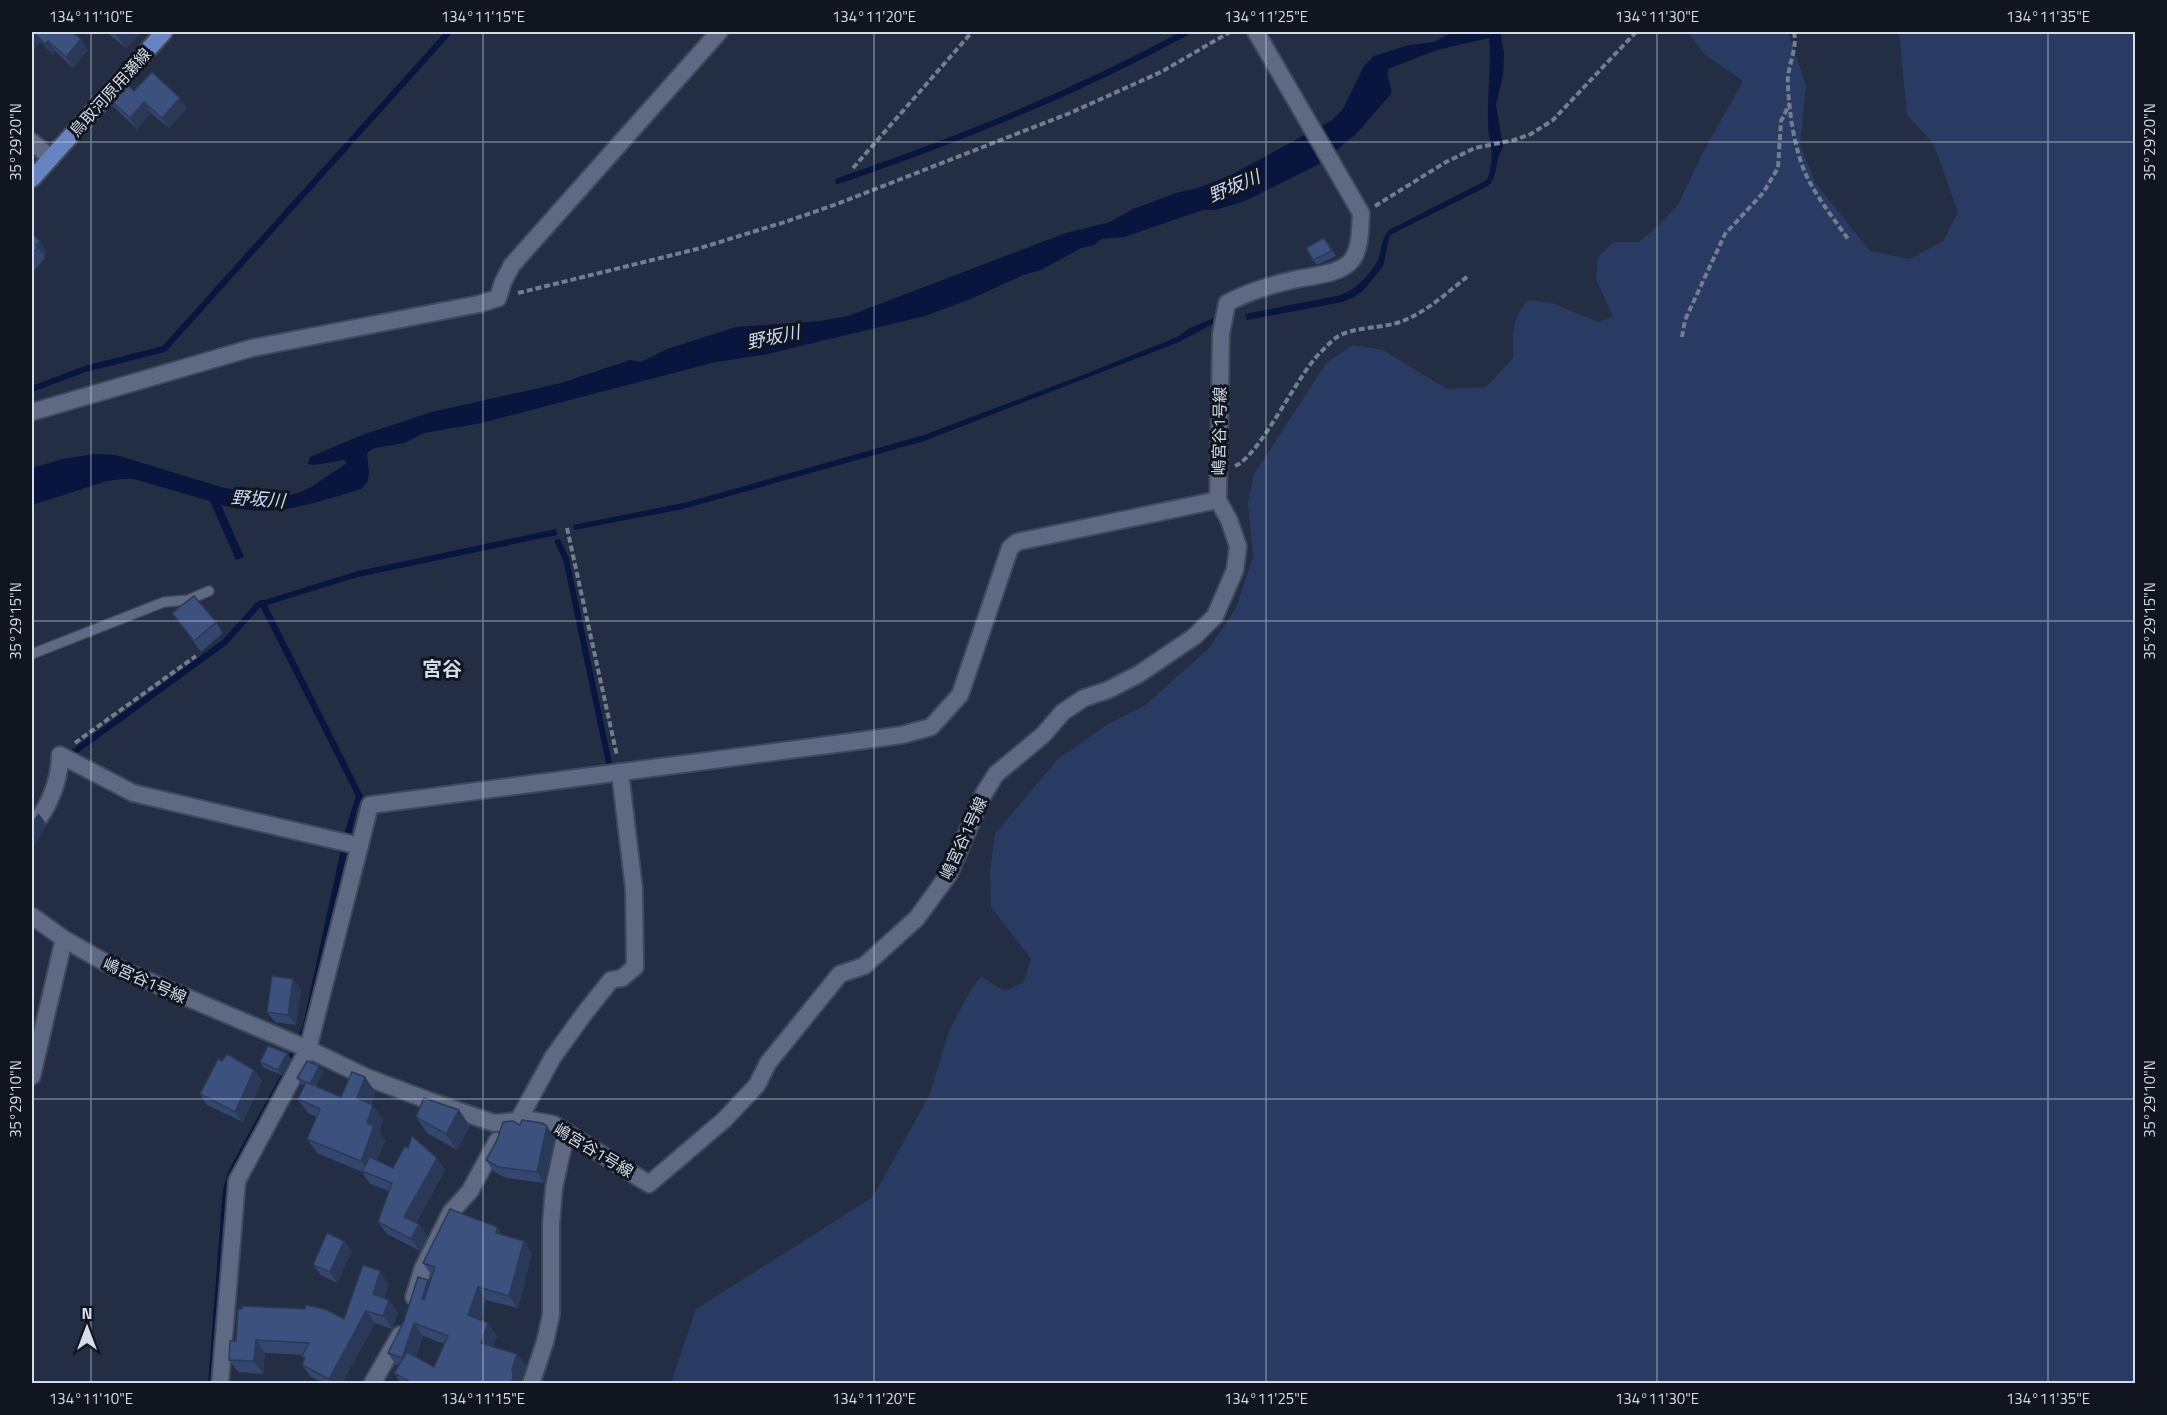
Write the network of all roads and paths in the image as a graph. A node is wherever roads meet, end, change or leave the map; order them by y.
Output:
1 (164, 32) edge
2 (719, 32) edge
3 (972, 32) edge
4 (1230, 32) edge
5 (1256, 32) edge
6 (1636, 32) edge
7 (1794, 32) edge
8 (1790, 104) junction
9 (32, 142) edge
10 (51, 158) junction
11 (853, 168) dead end
12 (32, 179) edge
13 (1361, 213) junction
14 (1848, 239) dead end
15 (1468, 276) dead end
16 (498, 298) junction
17 (1682, 337) dead end
18 (32, 412) edge
19 (1218, 473) junction
20 (1218, 500) junction
21 (567, 528) dead end
22 (209, 591) dead end
23 (32, 654) edge
24 (196, 656) dead end
25 (60, 755) junction
26 (620, 772) junction
27 (32, 827) edge
28 (360, 846) junction
29 (32, 916) edge
30 (64, 939) junction
31 (308, 1049) junction
32 (32, 1076) edge
33 (511, 1121) junction
34 (566, 1132) junction
35 (220, 1383) edge
36 (372, 1383) edge
37 (531, 1383) edge

1 - 10 main road, 鳥取河原用瀬線
2 - 16 street
3 - 11 path
4 - 16 path
5 - 13 street
6 - 13 path
7 - 8 path
8 - 14 path
8 - 17 path
9 - 10 street
10 - 12 main road, 鳥取河原用瀬線
13 - 19 street, 嶋宮谷1号線
15 - 19 path
16 - 18 street
19 - 20 street, 嶋宮谷1号線
20 - 26 street
20 - 34 street, 嶋宮谷1号線
21 - 26 path
22 - 23 lane
24 - 25 path
25 - 27 street
25 - 28 street
26 - 28 street
26 - 33 street
28 - 31 street
29 - 30 street, 嶋宮谷1号線
30 - 31 street, 嶋宮谷1号線
30 - 32 street
31 - 33 street, 嶋宮谷1号線
31 - 35 street
33 - 34 street, 嶋宮谷1号線
33 - 36 street
34 - 37 street

